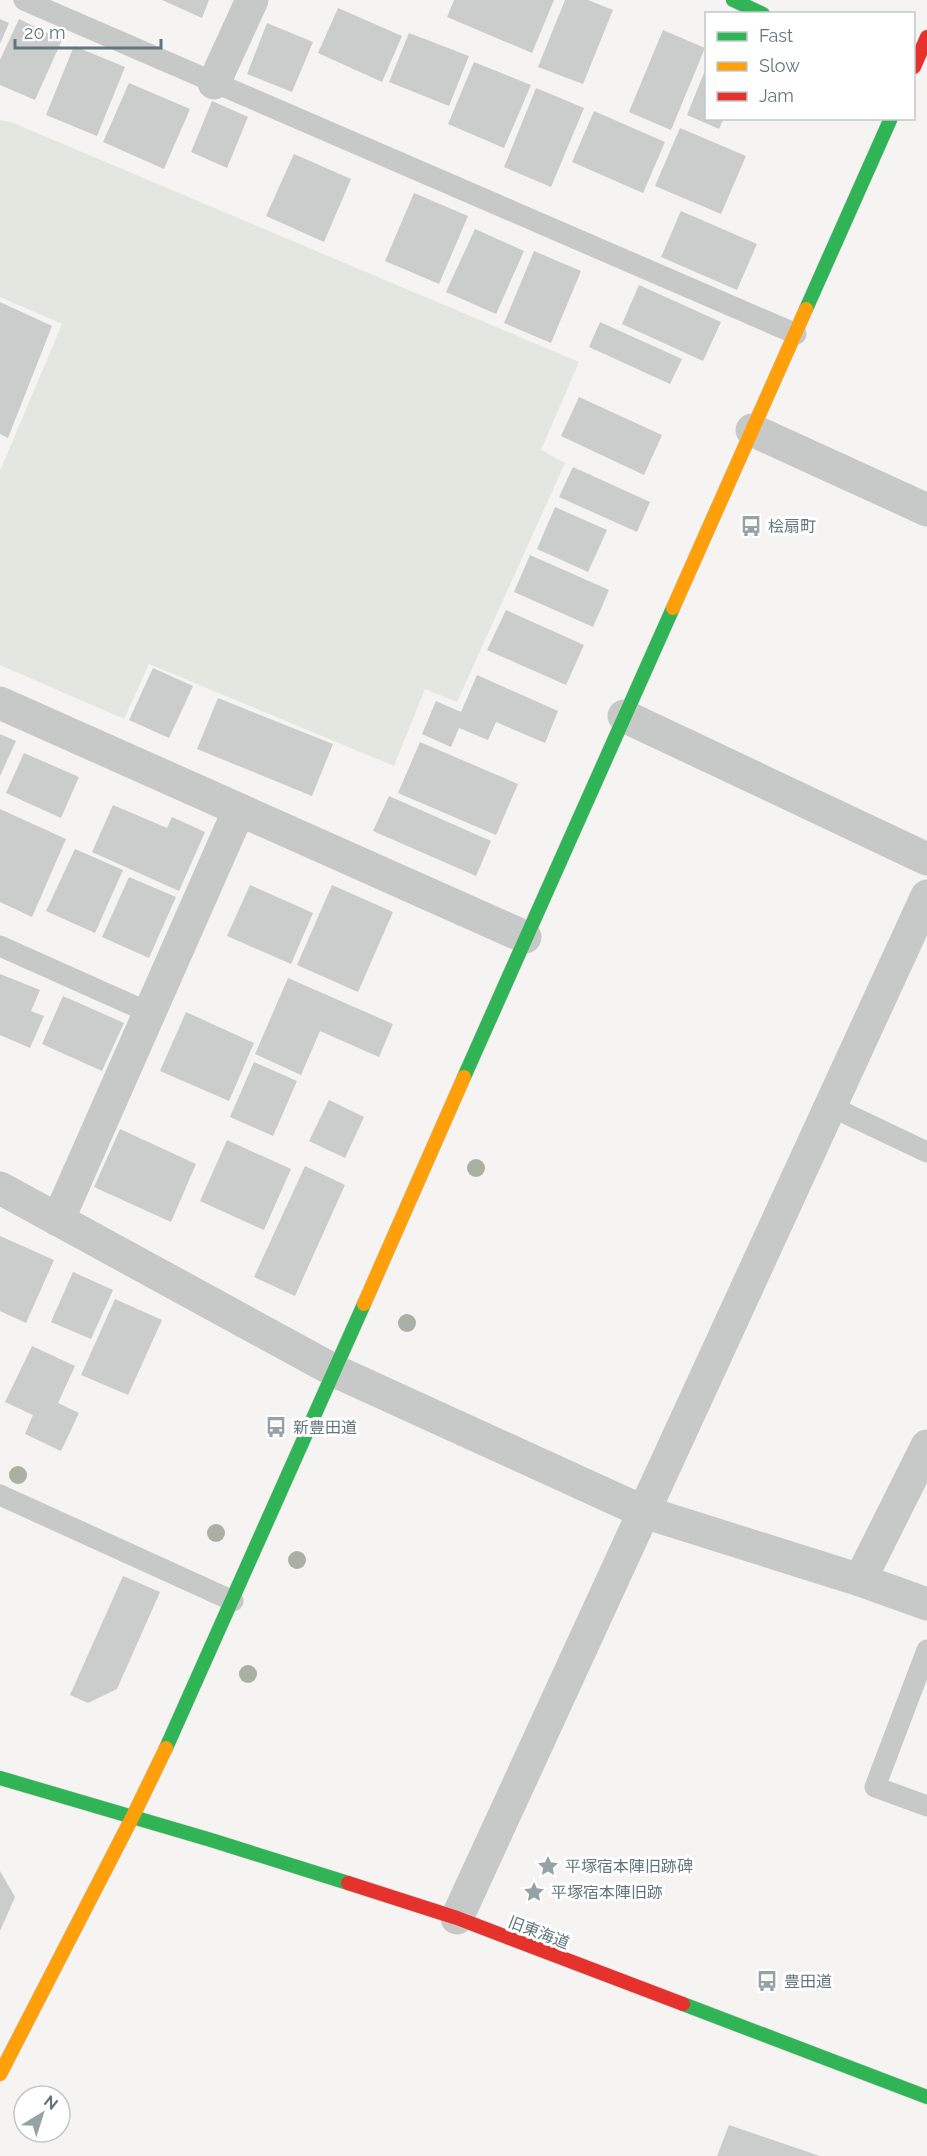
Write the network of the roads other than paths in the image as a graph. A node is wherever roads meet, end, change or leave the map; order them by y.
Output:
1 (24, 0) edge
2 (252, 0) edge
3 (733, 0) edge
4 (760, 12) edge
5 (927, 37) edge
6 (915, 65) edge
7 (214, 83) junction
8 (890, 120) edge
9 (796, 334) junction
10 (752, 430) junction
11 (927, 510) edge
12 (0, 703) edge
13 (624, 716) junction
14 (239, 810) junction
15 (927, 859) edge
16 (927, 896) edge
17 (525, 937) junction
18 (0, 946) edge
19 (150, 1013) junction
20 (830, 1106) junction
21 (927, 1152) edge
22 (0, 1188) edge
23 (58, 1220) junction
24 (335, 1371) junction
25 (927, 1446) edge
26 (0, 1495) edge
27 (644, 1512) junction
28 (860, 1580) junction
29 (233, 1601) junction
30 (927, 1604) edge
31 (927, 1650) edge
32 (0, 1778) edge
33 (927, 1806) edge
34 (133, 1816) junction
35 (457, 1918) junction
36 (0, 2074) edge
37 (927, 2097) edge

1 - 7 lane
2 - 7 street
3 - 4 street
5 - 6 street
7 - 9 lane
8 - 9 street
9 - 10 street
10 - 11 street
10 - 13 street
12 - 14 street
13 - 15 street
13 - 17 street
14 - 17 street
14 - 19 street
16 - 20 street
17 - 24 street
18 - 19 lane
19 - 23 street
20 - 21 lane
20 - 27 street
22 - 23 street
23 - 24 street
24 - 27 street
24 - 29 street
25 - 28 street
26 - 29 lane
27 - 28 street
27 - 35 street
28 - 30 street
29 - 34 street
31 - 33 lane
32 - 34 street, 旧東海道
34 - 35 street, 旧東海道
34 - 36 street
35 - 37 street, 旧東海道

